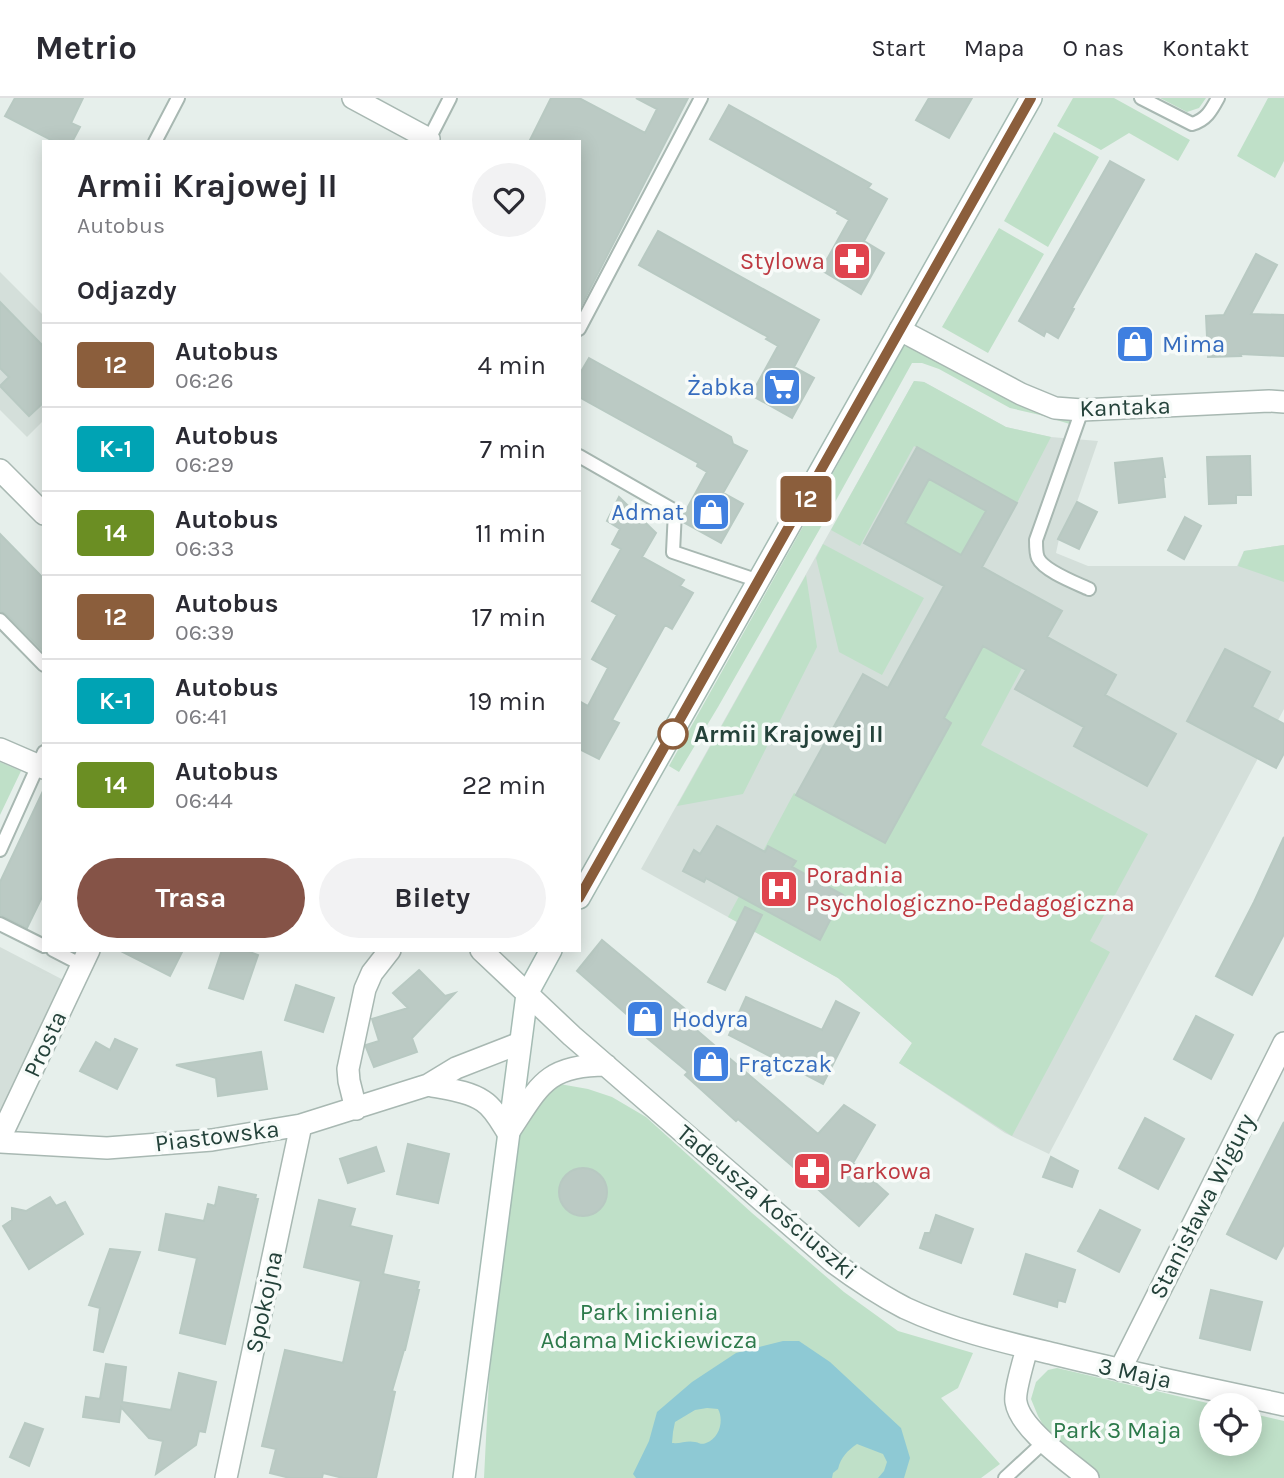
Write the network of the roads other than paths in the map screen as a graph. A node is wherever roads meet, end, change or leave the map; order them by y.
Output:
1 (178, 98) edge
2 (353, 98) edge
3 (450, 98) edge
4 (701, 98) edge
5 (1031, 98) edge
6 (1141, 98) edge
7 (1218, 98) edge
8 (156, 140) edge
9 (428, 140) edge
10 (581, 325) edge
11 (900, 330) junction
12 (1284, 401) edge
13 (1082, 411) junction
14 (581, 457) edge
15 (0, 470) edge
16 (42, 512) edge
17 (760, 581) junction
18 (1089, 589) dead end
19 (0, 620) edge
20 (42, 663) edge
21 (0, 749) edge
22 (41, 762) edge
23 (0, 850) edge
24 (581, 894) edge
25 (0, 925) edge
26 (42, 945) edge
27 (61, 952) edge
28 (388, 952) edge
29 (483, 952) edge
30 (550, 952) edge
31 (86, 958) edge
32 (527, 994) junction
33 (520, 1043) junction
34 (1284, 1043) edge
35 (606, 1065) junction
36 (428, 1086) junction
37 (356, 1109) junction
38 (301, 1125) junction
39 (508, 1133) junction
40 (0, 1140) edge
41 (1027, 1348) junction
42 (1120, 1370) junction
43 (1284, 1405) edge
44 (1045, 1441) junction
45 (226, 1478) edge
46 (464, 1478) edge
47 (1005, 1478) edge
48 (1088, 1478) edge

1 - 8 lane
2 - 9 street
3 - 9 lane
4 - 10 lane
5 - 11 street
6 - 7 lane
11 - 13 street, Kantaka
11 - 17 street
12 - 13 street, Kantaka
13 - 18 lane
14 - 17 lane
15 - 16 street
17 - 24 street
19 - 20 lane
21 - 22 street
22 - 23 lane
25 - 26 lane
27 - 31 lane
28 - 37 street
29 - 32 street, Tadeusza Kościuszki
30 - 32 street
31 - 40 street, Prosta
32 - 33 street
32 - 35 street, Tadeusza Kościuszki
33 - 36 street, Piastowska
33 - 39 street
34 - 42 street, Stanisława Wigury
35 - 39 street
35 - 41 street, Tadeusza Kościuszki
36 - 37 street, Piastowska
36 - 39 street, Piastowska
37 - 38 street, Piastowska
38 - 40 street, Piastowska
38 - 45 street, Spokojna
39 - 46 street
41 - 42 street, 3 Maja
41 - 44 street
42 - 43 street, 3 Maja
44 - 47 lane
44 - 48 street

